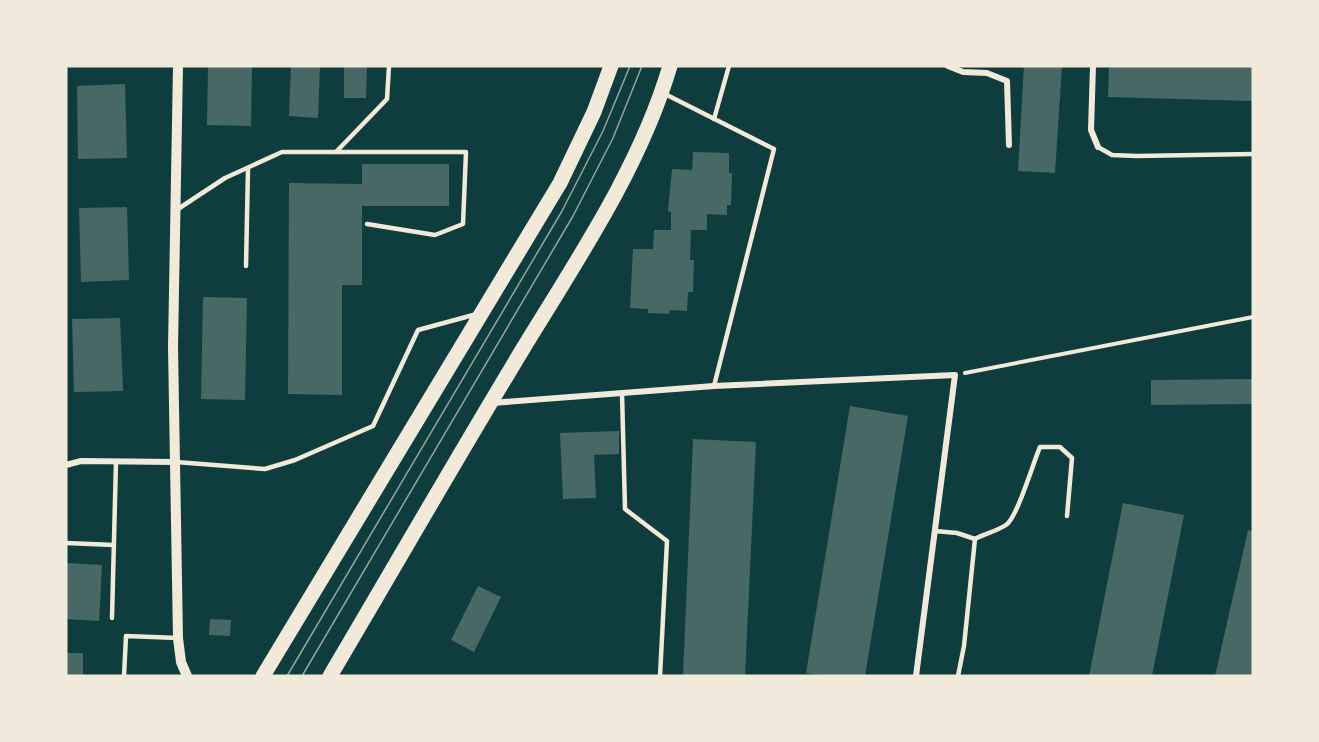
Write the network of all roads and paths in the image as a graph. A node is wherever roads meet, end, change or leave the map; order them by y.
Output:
1 (178, 66) edge
2 (389, 66) edge
3 (611, 66) edge
4 (670, 66) edge
5 (729, 66) edge
6 (948, 66) edge
7 (1093, 66) edge
8 (662, 92) junction
9 (714, 119) junction
10 (1009, 145) dead end
11 (1098, 147) joint
12 (336, 152) junction
13 (1253, 154) edge
14 (248, 168) junction
15 (175, 210) junction
16 (367, 224) dead end
17 (246, 266) dead end
18 (483, 312) junction
19 (1253, 317) edge
20 (955, 375) junction
21 (714, 386) junction
22 (622, 393) junction
23 (491, 403) junction
24 (116, 462) junction
25 (175, 462) junction
26 (66, 465) edge
27 (1067, 516) dead end
28 (935, 531) junction
29 (975, 539) junction
30 (66, 543) edge
31 (114, 545) junction
32 (112, 618) dead end
33 (178, 638) junction
34 (124, 676) edge
35 (187, 676) edge
36 (194, 676) edge
37 (263, 676) edge
38 (330, 676) edge
39 (660, 676) edge
40 (916, 676) edge
41 (958, 676) edge

1 - 15 street
2 - 12 lane
3 - 18 main road
4 - 8 main road
5 - 9 lane
6 - 10 street
7 - 11 street
8 - 9 lane
8 - 23 main road
9 - 21 lane
11 - 13 lane
12 - 14 lane
12 - 16 lane
14 - 15 lane
14 - 17 lane
15 - 25 street
18 - 25 lane
18 - 37 main road
19 - 20 path
20 - 21 street
20 - 28 street
21 - 22 street
22 - 23 street
22 - 39 lane
23 - 38 main road
24 - 25 street
24 - 26 street
24 - 31 lane
25 - 33 street
27 - 29 lane
28 - 29 lane
28 - 40 street
29 - 41 lane
30 - 31 lane
31 - 32 lane
33 - 34 lane
33 - 35 street
33 - 36 street

